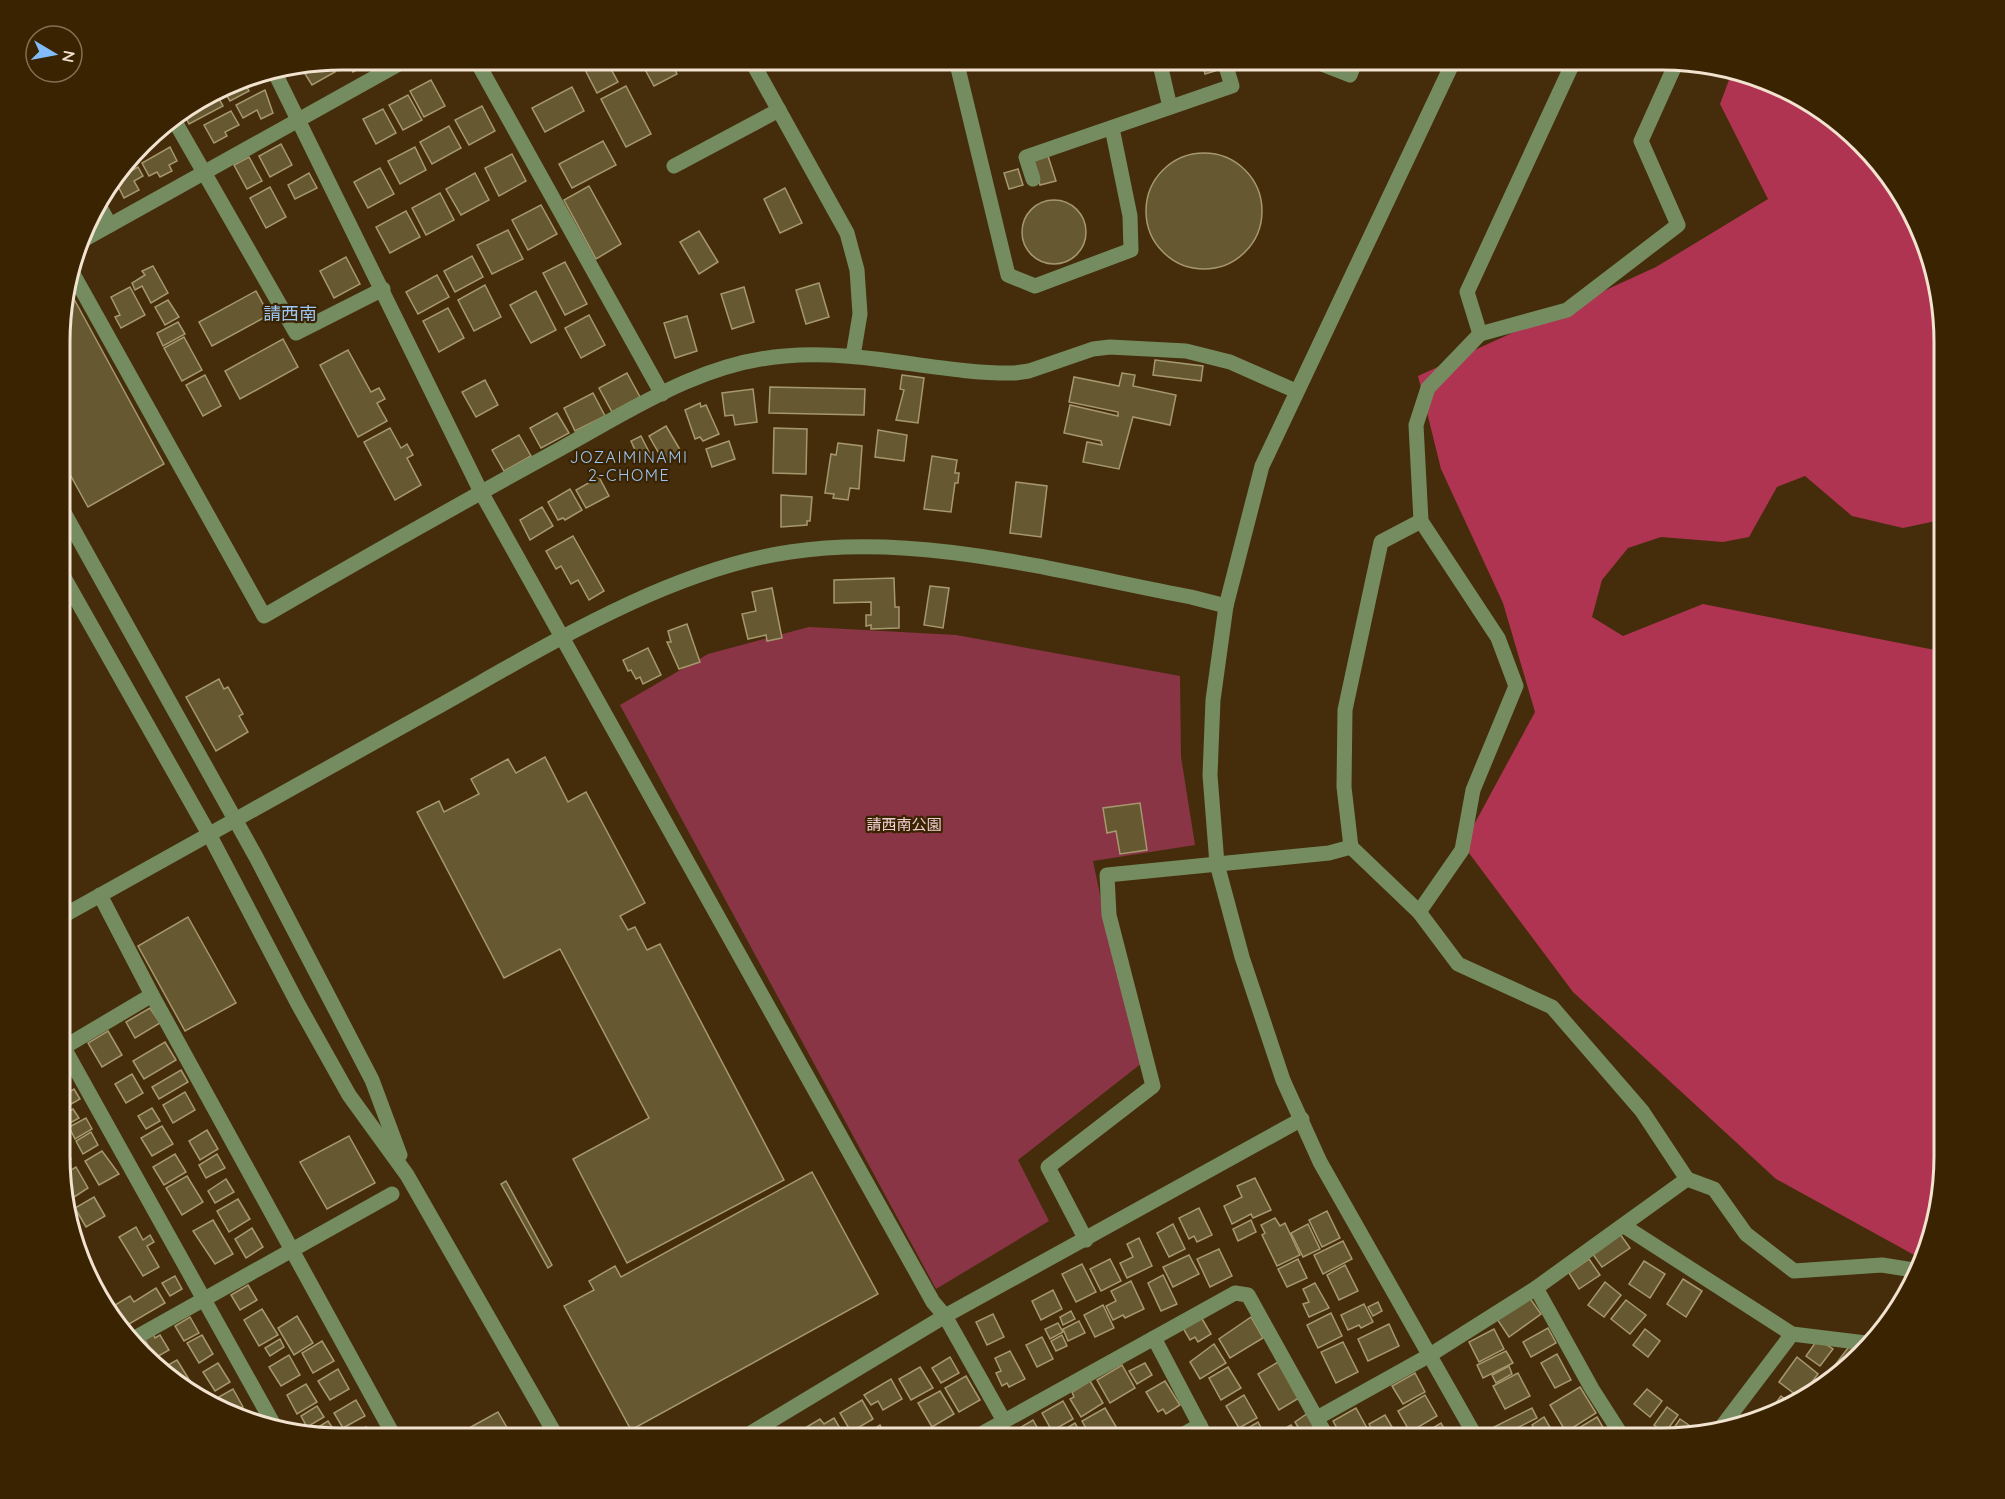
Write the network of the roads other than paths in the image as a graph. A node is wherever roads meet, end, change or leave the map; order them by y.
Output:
1 (388, 70) edge
2 (482, 70) edge
3 (757, 70) edge
4 (958, 70) edge
5 (1161, 70) edge
6 (1227, 70) edge
7 (1337, 70) edge
8 (1352, 70) edge
9 (1449, 70) edge
10 (1570, 70) edge
11 (1673, 71) edge
12 (278, 79) edge
13 (1170, 107) junction
14 (779, 110) junction
15 (300, 119) junction
16 (178, 126) edge
17 (1112, 128) junction
18 (674, 166) dead end
19 (204, 173) junction
20 (1033, 178) dead end
21 (103, 213) edge
22 (110, 225) junction
23 (92, 236) edge
24 (78, 282) edge
25 (383, 290) junction
26 (1480, 334) junction
27 (853, 356) junction
28 (1296, 391) junction
29 (662, 393) junction
30 (481, 492) junction
31 (1421, 521) junction
32 (70, 523) edge
33 (70, 588) edge
34 (1226, 606) junction
35 (562, 638) junction
36 (236, 819) junction
37 (209, 834) junction
38 (1351, 847) junction
39 (1217, 864) junction
40 (100, 895) junction
41 (70, 912) edge
42 (1419, 912) junction
43 (152, 996) junction
44 (70, 1044) edge
45 (70, 1063) edge
46 (1302, 1119) junction
47 (408, 1175) junction
48 (1687, 1179) junction
49 (392, 1194) dead end
50 (1624, 1226) junction
51 (1086, 1240) junction
52 (290, 1251) junction
53 (1910, 1269) edge
54 (1536, 1288) junction
55 (204, 1299) junction
56 (945, 1316) junction
57 (1792, 1334) junction
58 (138, 1336) edge
59 (1154, 1338) junction
60 (1861, 1342) edge
61 (1431, 1355) junction
62 (270, 1418) edge
63 (1317, 1418) junction
64 (1004, 1421) junction
65 (1726, 1421) edge
66 (389, 1428) edge
67 (552, 1428) edge
68 (759, 1428) edge
69 (992, 1428) edge
70 (1202, 1428) edge
71 (1323, 1428) edge
72 (1471, 1428) edge
73 (1617, 1428) edge

1 - 15 street
2 - 29 street
3 - 14 street
4 - 17 street
5 - 13 street
6 - 13 street
7 - 8 street
9 - 28 street
10 - 26 street
11 - 26 street
12 - 15 street
13 - 17 street
14 - 18 street
14 - 27 street
15 - 19 street
15 - 25 street
16 - 19 street
17 - 20 street
19 - 22 street
19 - 25 street
21 - 22 street
22 - 23 street
24 - 30 street
25 - 30 street
26 - 31 street
27 - 28 street
27 - 29 street
28 - 34 street
29 - 30 street
30 - 35 street
31 - 38 street
31 - 42 street
32 - 36 street
33 - 37 street
34 - 35 street
34 - 39 street
35 - 36 street
35 - 56 street
36 - 37 street
36 - 47 street
37 - 40 street
37 - 47 street
38 - 39 street
38 - 42 street
39 - 46 street
39 - 51 street
40 - 41 street
40 - 43 street
42 - 48 street
43 - 44 street
43 - 52 street
45 - 55 street
46 - 51 street
46 - 61 street
47 - 67 street
48 - 50 street
48 - 53 street
49 - 52 street
50 - 54 street
50 - 57 street
51 - 56 street
52 - 55 street
52 - 66 street
54 - 61 street
54 - 73 street
55 - 58 street
55 - 62 street
56 - 64 street
56 - 68 street
57 - 60 street
57 - 65 street
59 - 63 street
59 - 64 street
59 - 70 street
61 - 63 street
61 - 72 street
63 - 71 street
64 - 69 street

